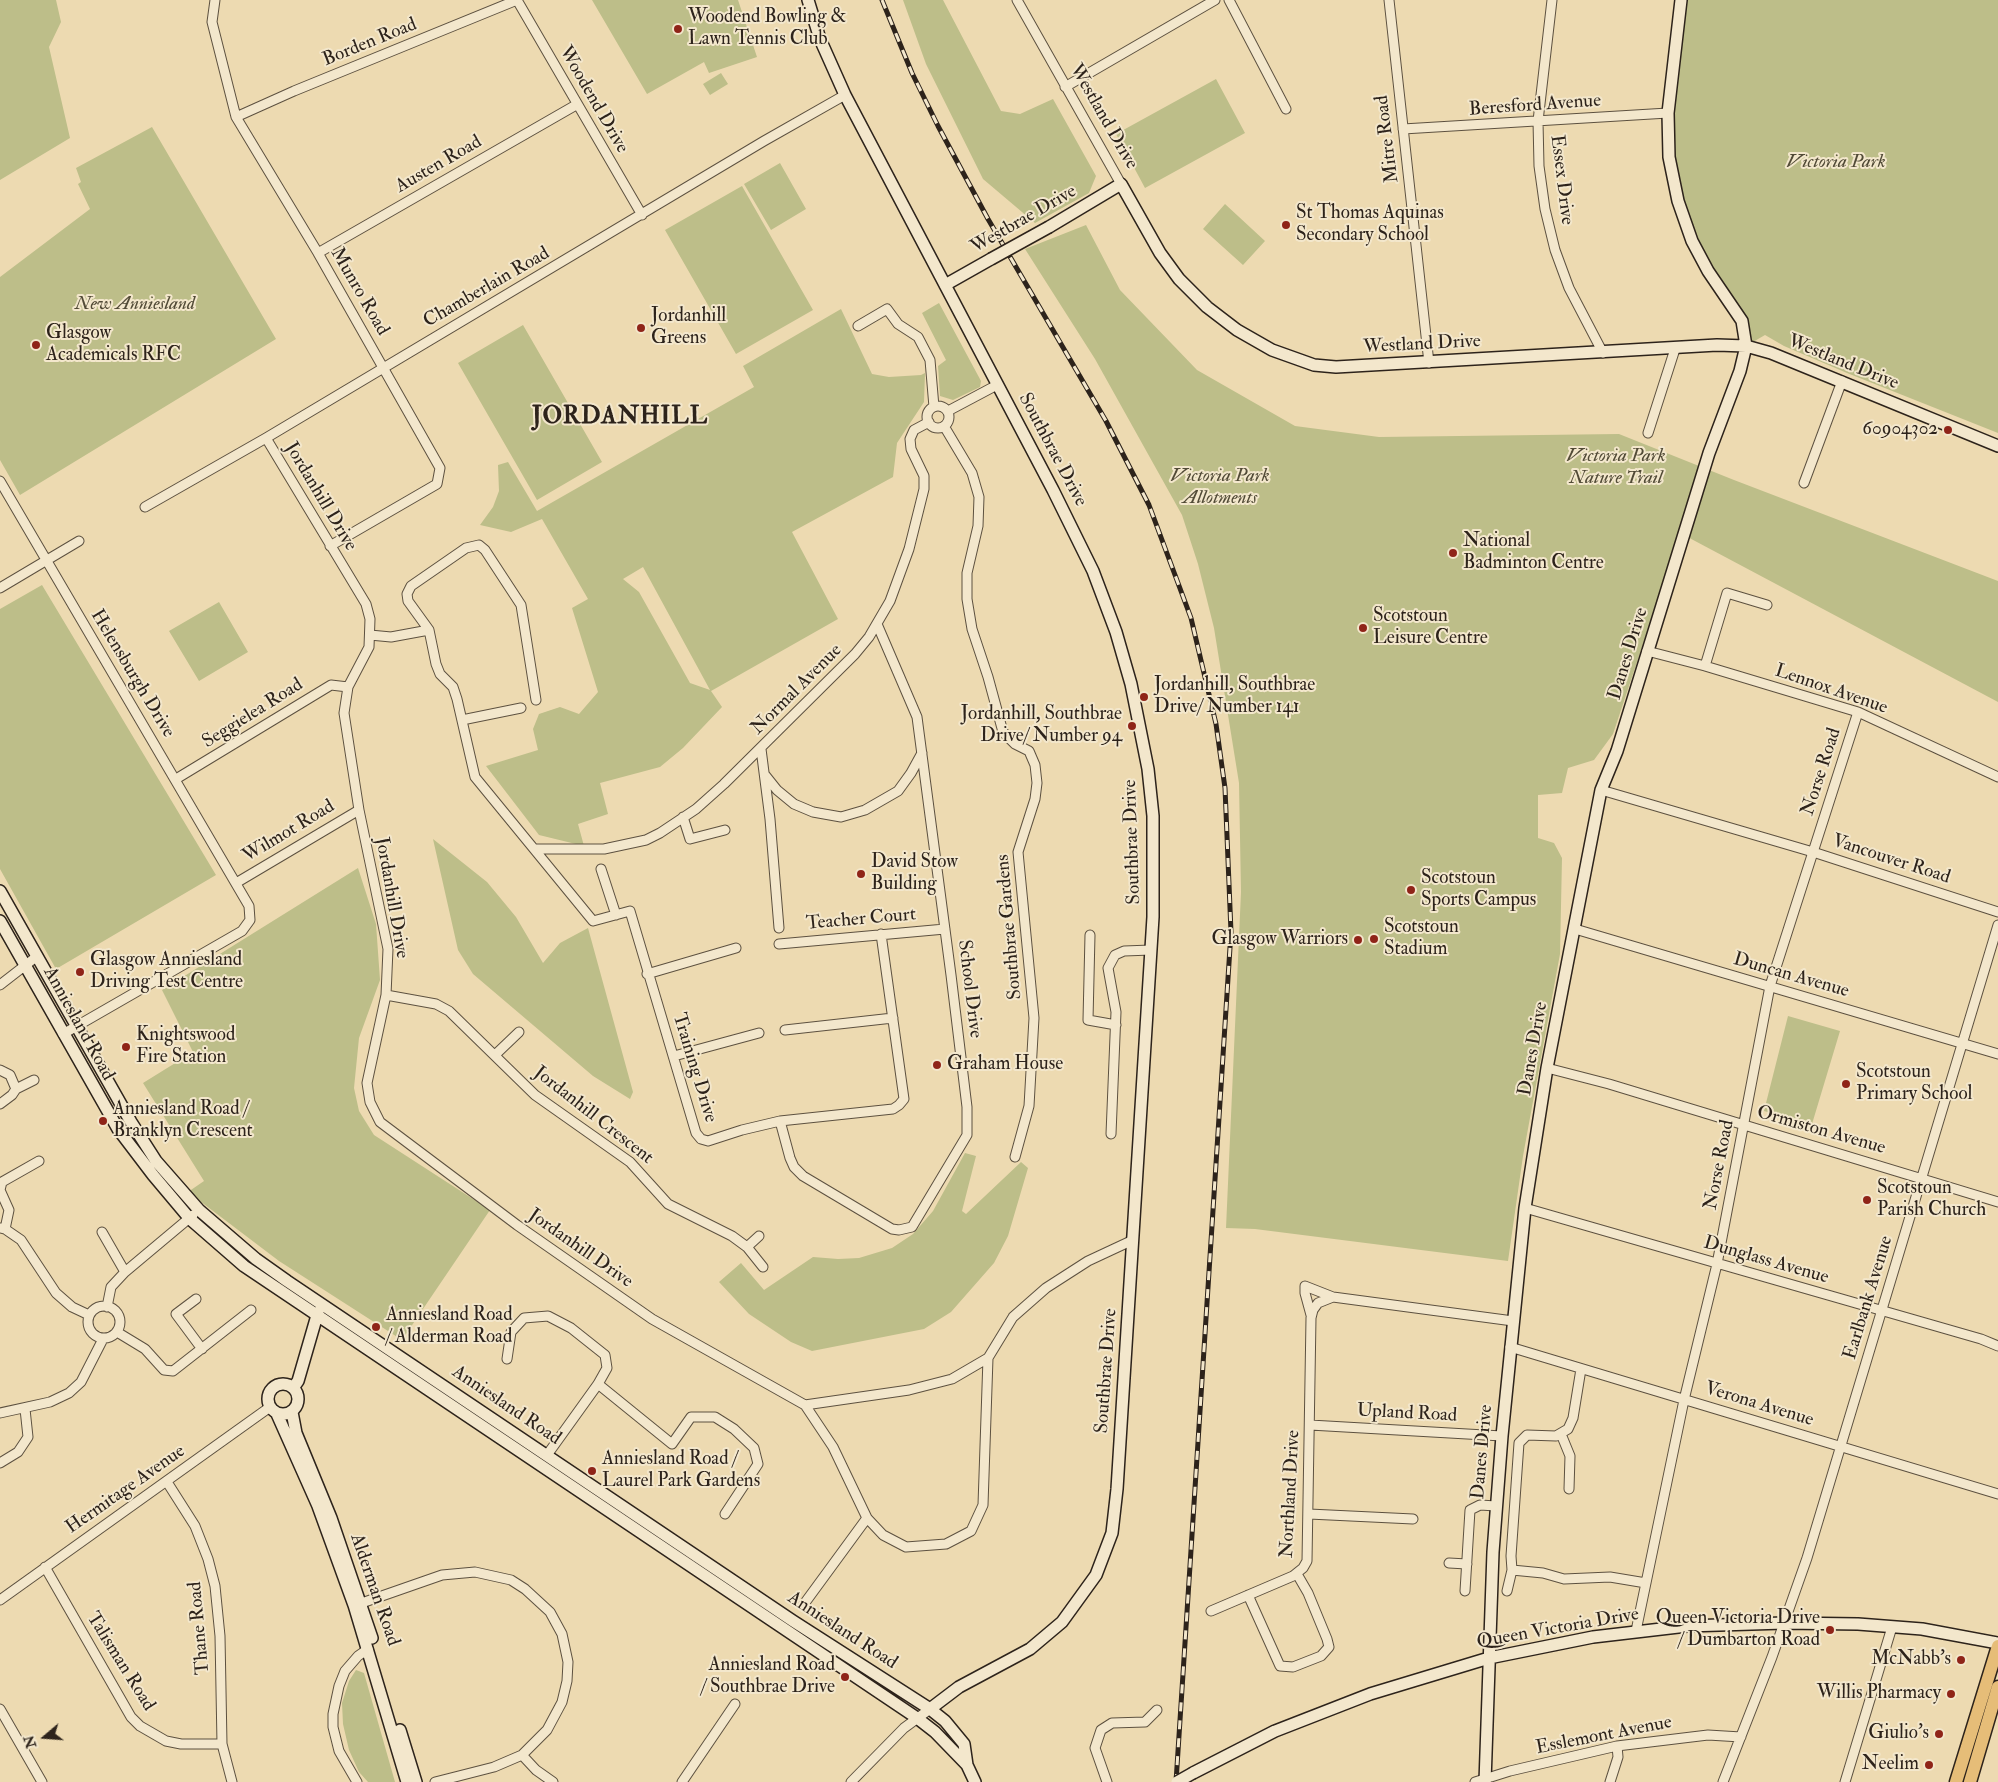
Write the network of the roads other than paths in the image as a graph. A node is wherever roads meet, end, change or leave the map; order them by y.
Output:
1 (215, 0) edge
2 (517, 0) edge
3 (808, 0) edge
4 (1017, 0) edge
5 (1215, 0) edge
6 (1230, 0) edge
7 (1389, 0) edge
8 (1552, 0) edge
9 (1681, 0) edge
10 (1065, 87) junction
11 (845, 95) junction
12 (576, 105) junction
13 (1286, 109) dead end
14 (1668, 113) junction
15 (236, 117) junction
16 (1538, 122) junction
17 (1404, 129) junction
18 (1121, 184) junction
19 (642, 215) junction
20 (318, 254) junction
21 (945, 286) junction
22 (858, 326) dead end
23 (1746, 346) junction
24 (1675, 349) junction
25 (1603, 353) junction
26 (1429, 363) junction
27 (383, 369) junction
28 (1842, 381) junction
29 (997, 385) junction
30 (934, 407) junction
31 (948, 411) junction
32 (929, 422) junction
33 (944, 426) junction
34 (1648, 434) dead end
35 (266, 438) junction
36 (1998, 446) edge
37 (0, 481) edge
38 (1804, 483) dead end
39 (145, 507) dead end
40 (79, 541) dead end
41 (330, 546) junction
42 (46, 560) junction
43 (0, 588) edge
44 (1767, 605) dead end
45 (877, 624) junction
46 (429, 630) junction
47 (370, 635) junction
48 (1647, 651) junction
49 (1705, 666) junction
50 (348, 687) junction
51 (536, 700) dead end
52 (521, 708) dead end
53 (1858, 712) junction
54 (462, 720) junction
55 (761, 749) junction
56 (922, 753) junction
57 (764, 775) junction
58 (1998, 776) edge
59 (176, 780) junction
60 (1601, 790) junction
61 (359, 810) junction
62 (683, 817) junction
63 (725, 830) dead end
64 (535, 849) junction
65 (1813, 852) junction
66 (601, 869) dead end
67 (236, 882) junction
68 (0, 891) edge
69 (1998, 912) edge
70 (616, 915) junction
71 (0, 922) edge
72 (1998, 925) edge
73 (779, 928) dead end
74 (1575, 928) junction
75 (945, 929) junction
76 (881, 934) junction
77 (1090, 935) dead end
78 (780, 944) dead end
79 (736, 948) dead end
80 (1151, 950) junction
81 (36, 957) junction
82 (24, 964) junction
83 (648, 974) junction
84 (0, 985) edge
85 (1770, 986) junction
86 (386, 994) junction
87 (893, 1018) junction
88 (1116, 1025) junction
89 (75, 1027) junction
90 (785, 1030) dead end
91 (519, 1032) dead end
92 (759, 1033) dead end
93 (63, 1034) junction
94 (1962, 1043) junction
95 (496, 1054) junction
96 (1998, 1054) edge
97 (674, 1056) junction
98 (1548, 1068) junction
99 (0, 1070) edge
100 (34, 1080) dead end
101 (16, 1089) junction
102 (0, 1104) edge
103 (780, 1121) junction
104 (1744, 1125) junction
105 (1111, 1134) dead end
106 (1015, 1157) dead end
107 (39, 1161) dead end
108 (1922, 1178) junction
109 (1998, 1202) edge
110 (1525, 1208) junction
111 (198, 1210) junction
112 (190, 1219) junction
113 (3, 1228) edge
114 (102, 1232) dead end
115 (759, 1236) dead end
116 (1132, 1240) junction
117 (747, 1247) junction
118 (1717, 1264) junction
119 (763, 1267) dead end
120 (126, 1272) junction
121 (1333, 1298) junction
122 (196, 1299) dead end
123 (323, 1304) junction
124 (107, 1306) junction
125 (251, 1310) dead end
126 (1882, 1310) junction
127 (90, 1315) junction
128 (316, 1316) junction
129 (1312, 1318) junction
130 (1513, 1321) junction
131 (117, 1332) junction
132 (103, 1339) junction
133 (1998, 1346) edge
134 (1510, 1347) junction
135 (202, 1349) junction
136 (988, 1358) junction
137 (507, 1359) dead end
138 (1581, 1369) junction
139 (598, 1384) junction
140 (293, 1388) junction
141 (1684, 1400) junction
142 (805, 1405) junction
143 (26, 1409) junction
144 (274, 1410) junction
145 (292, 1412) junction
146 (0, 1413) edge
147 (1310, 1425) junction
148 (1561, 1434) junction
149 (1502, 1436) junction
150 (1841, 1447) junction
151 (547, 1455) junction
152 (0, 1463) edge
153 (167, 1482) junction
154 (1569, 1489) dead end
155 (1998, 1494) edge
156 (622, 1505) junction
157 (1496, 1506) junction
158 (724, 1514) dead end
159 (1310, 1514) junction
160 (616, 1517) junction
161 (866, 1518) junction
162 (1413, 1519) dead end
163 (1449, 1563) dead end
164 (1467, 1564) junction
165 (44, 1567) junction
166 (1512, 1570) junction
167 (1297, 1574) junction
168 (1646, 1583) junction
169 (1465, 1591) dead end
170 (1507, 1591) dead end
171 (1248, 1595) junction
172 (0, 1600) edge
173 (358, 1604) junction
174 (804, 1604) dead end
175 (1211, 1611) dead end
176 (1784, 1622) junction
177 (1892, 1626) junction
178 (1636, 1631) junction
179 (1998, 1644) edge
180 (368, 1650) junction
181 (1489, 1658) junction
182 (1998, 1687) edge
183 (735, 1704) dead end
184 (0, 1709) edge
185 (930, 1709) junction
186 (1157, 1710) dead end
187 (917, 1718) junction
188 (1740, 1737) junction
189 (222, 1744) junction
190 (1617, 1746) junction
191 (522, 1755) junction
192 (968, 1765) junction
193 (1482, 1781) edge
194 (42, 1782) edge
195 (232, 1782) edge
196 (358, 1782) edge
197 (407, 1782) edge
198 (416, 1782) edge
199 (435, 1782) edge
200 (553, 1782) edge
201 (682, 1782) edge
202 (851, 1782) edge
203 (975, 1782) edge
204 (1107, 1782) edge
205 (1177, 1782) edge
206 (1610, 1782) edge
207 (1724, 1782) edge
208 (1845, 1782) edge
209 (1956, 1782) edge
210 (1970, 1782) edge

1 - 15 street, Munro Road
2 - 12 street, Woodend Drive
2 - 15 street, Borden Road
3 - 11 street, Southbrae Drive
4 - 10 street, Westland Drive
5 - 10 street
6 - 13 street
7 - 17 street, Mitre Road
8 - 16 street, Essex Drive
9 - 14 street
10 - 18 street, Westland Drive
11 - 19 street, Chamberlain Road
11 - 21 street, Southbrae Drive
12 - 19 street, Woodend Drive
12 - 20 street, Austen Road
14 - 16 street, Beresford Avenue
14 - 23 street
15 - 20 street, Munro Road
16 - 17 street, Beresford Avenue
16 - 25 street, Essex Drive
17 - 26 street, Mitre Road
18 - 21 street, Westbrae Drive, bridge
18 - 26 street, Westland Drive
19 - 27 street, Chamberlain Road
20 - 27 street, Munro Road
21 - 29 street, Southbrae Drive
22 - 30 street
23 - 24 street, Westland Drive
23 - 28 street, Westland Drive
23 - 48 street, Danes Drive
24 - 25 street, Westland Drive
24 - 34 street
25 - 26 street, Westland Drive
27 - 35 street, Chamberlain Road
27 - 41 street, Munro Road
28 - 36 street, Westland Drive
28 - 38 street
29 - 31 street
29 - 80 street, Southbrae Drive
30 - 31 street
30 - 32 street
31 - 33 street
32 - 33 street
32 - 45 street, Normal Avenue
33 - 106 street, Southbrae Gardens
35 - 39 street, Chamberlain Road
35 - 41 street, Jordanhill Drive
37 - 42 street, Helensburgh Drive
40 - 42 street
41 - 47 street, Jordanhill Drive
42 - 43 street
42 - 59 street, Helensburgh Drive
44 - 49 street
45 - 55 street, Normal Avenue
45 - 56 street, School Drive
46 - 47 street
46 - 51 street
46 - 54 street
47 - 50 street, Jordanhill Drive
48 - 49 street, Lennox Avenue
48 - 60 street, Danes Drive
49 - 53 street, Lennox Avenue
50 - 59 street, Seggielea Road
50 - 61 street, Jordanhill Drive
52 - 54 street
53 - 58 street, Lennox Avenue
53 - 65 street, Norse Road
54 - 64 street
55 - 57 street
55 - 62 street, Normal Avenue
56 - 57 street
56 - 75 street, School Drive
57 - 73 street
59 - 67 street, Helensburgh Drive
60 - 65 street, Vancouver Road
60 - 74 street, Danes Drive
61 - 67 street, Wilmot Road
61 - 86 street, Jordanhill Drive
62 - 63 street
62 - 64 street, Normal Avenue
64 - 70 street
65 - 69 street, Vancouver Road
65 - 85 street, Norse Road
66 - 70 street
67 - 89 street, Helensburgh Drive
68 - 81 street, Anniesland Road
70 - 83 street, Training Drive
71 - 82 street, Anniesland Road
72 - 94 street, Earlbank Avenue
74 - 85 street, Duncan Avenue
74 - 98 street, Danes Drive
75 - 76 street, Teacher Court
75 - 103 street, School Drive
76 - 78 street, Teacher Court
76 - 87 street, Training Drive
77 - 88 street
79 - 83 street
80 - 88 street
80 - 116 street, Southbrae Drive
81 - 82 street
81 - 89 street, Anniesland Road
82 - 84 street
82 - 93 street, Anniesland Road
83 - 97 street, Training Drive
85 - 94 street, Duncan Avenue
85 - 104 street, Norse Road
86 - 95 street, Jordanhill Crescent
86 - 142 street, Jordanhill Drive
87 - 90 street
87 - 103 street, Training Drive
88 - 105 street
89 - 93 street, Helensburgh Drive
89 - 111 street, Anniesland Road
91 - 95 street
92 - 97 street
93 - 112 street, Anniesland Road
94 - 96 street, Duncan Avenue
94 - 108 street, Earlbank Avenue
95 - 117 street, Jordanhill Crescent
97 - 103 street, Training Drive
98 - 104 street, Ormiston Avenue
98 - 110 street, Danes Drive
99 - 101 street
100 - 101 street
101 - 102 street
104 - 108 street, Ormiston Avenue
104 - 118 street, Norse Road
107 - 113 street
108 - 109 street, Ormiston Avenue
108 - 126 street, Earlbank Avenue
110 - 118 street, Dunglass Avenue
110 - 130 street, Danes Drive
111 - 112 street
111 - 123 street, Anniesland Road
112 - 120 street
112 - 128 street, Anniesland Road
113 - 127 street
114 - 120 street
115 - 117 street
116 - 136 street
116 - 185 street, Southbrae Drive
117 - 119 street, Jordanhill Crescent
118 - 126 street, Dunglass Avenue
118 - 141 street, Norse Road
120 - 124 street
121 - 129 street
121 - 129 street, Northland Drive
121 - 130 street, Northland Drive
122 - 135 street
123 - 128 street, Alderman Road
123 - 151 street, Anniesland Road
124 - 127 street
124 - 131 street
125 - 135 street
126 - 133 street, Dunglass Avenue
126 - 150 street, Earlbank Avenue
127 - 132 street
128 - 140 street, Alderman Road
128 - 160 street, Anniesland Road
129 - 147 street, Northland Drive
130 - 134 street, Danes Drive
131 - 132 street
131 - 135 street
132 - 143 street
134 - 138 street, Verona Avenue
134 - 149 street, Danes Drive
136 - 142 street
136 - 161 street
137 - 139 street
138 - 141 street, Verona Avenue
138 - 148 street
139 - 151 street
139 - 158 street
140 - 144 street
140 - 145 street, Alderman Road
141 - 150 street, Verona Avenue
141 - 168 street, Norse Road
142 - 161 street
143 - 146 street
143 - 152 street
144 - 145 street
144 - 153 street, Hermitage Avenue
144 - 173 street, Alderman Road
145 - 173 street, Alderman Road
147 - 149 street, Upland Road
147 - 159 street, Northland Drive
148 - 154 street
148 - 166 street
149 - 157 street, Danes Drive
150 - 155 street, Verona Avenue
150 - 176 street, Earlbank Avenue
151 - 156 street, Anniesland Road
153 - 165 street, Hermitage Avenue
153 - 189 street, Thane Road
156 - 160 street
156 - 185 street, Anniesland Road
157 - 164 street
157 - 181 street, Danes Drive
159 - 162 street
159 - 167 street, Northland Drive
160 - 187 street, Anniesland Road
161 - 174 street
163 - 164 street
164 - 169 street
165 - 172 street, Hermitage Avenue
165 - 189 street, Talisman Road
166 - 168 street
166 - 170 street
167 - 171 street, Northland Drive
167 - 171 street
168 - 178 street, Norse Road
171 - 175 street, Northland Drive
173 - 180 street, Alderman Road
173 - 191 street
173 - 198 street, Alderman Road
176 - 177 street, Queen Victoria Drive
176 - 178 street, Queen Victoria Drive
176 - 188 street, Earlbank Avenue
177 - 179 street, Queen Victoria Drive
177 - 208 street
178 - 181 street, Queen Victoria Drive
179 - 209 main road
180 - 196 street, Alderman Road
180 - 197 street, Alderman Road
181 - 193 street, Danes Drive
181 - 205 street, Queen Victoria Drive, bridge
182 - 210 main road
183 - 201 street
184 - 194 street
185 - 187 street
185 - 192 street, Anniesland Road
186 - 204 street
187 - 192 street, Anniesland Road
187 - 202 street
188 - 190 street, Esslemont Avenue
188 - 207 street, Earlbank Avenue
189 - 195 street, Thane Road
190 - 193 street, Esslemont Avenue
190 - 206 street
191 - 199 street
191 - 200 street
192 - 203 street, Anniesland Road

